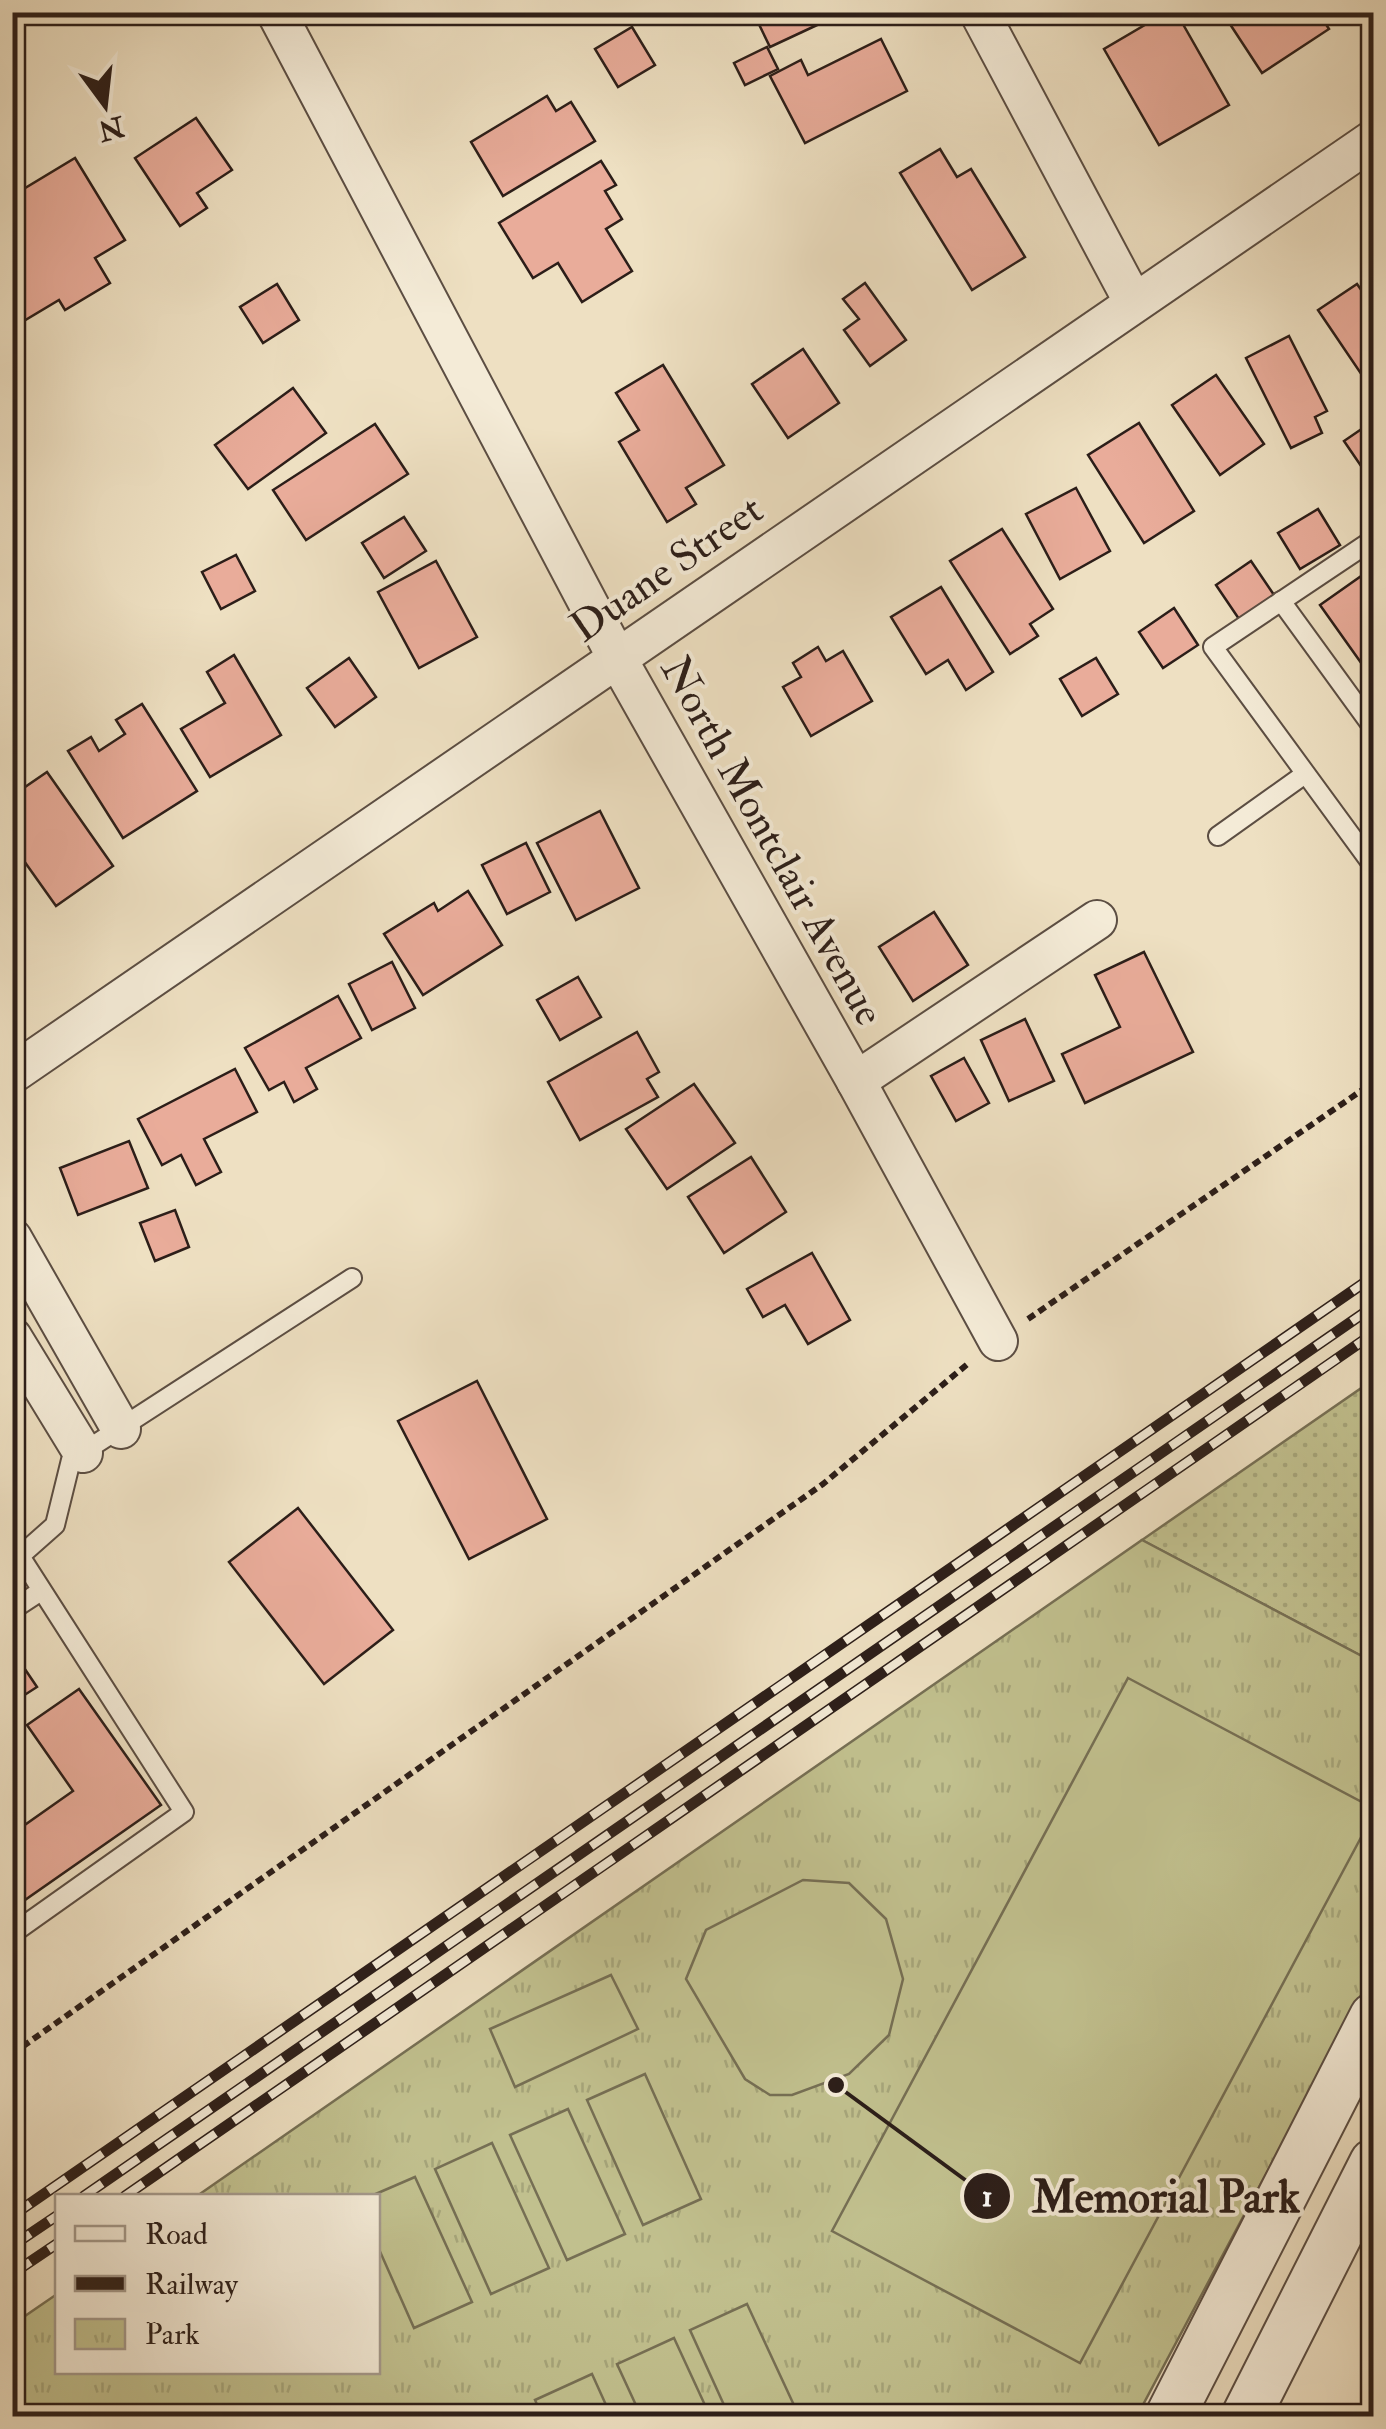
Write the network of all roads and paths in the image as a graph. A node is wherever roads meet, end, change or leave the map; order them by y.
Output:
1 (276, 12) edge
2 (979, 12) edge
3 (1374, 139) edge
4 (1134, 303) junction
5 (1374, 539) edge
6 (1281, 601) junction
7 (618, 658) junction
8 (1374, 730) edge
9 (1305, 774) junction
10 (1218, 836) dead end
11 (1374, 867) edge
12 (1096, 920) dead end
13 (12, 1074) edge
14 (856, 1081) junction
15 (1374, 1082) edge
16 (12, 1238) edge
17 (352, 1278) dead end
18 (12, 1337) edge
19 (998, 1341) junction
20 (121, 1429) junction
21 (83, 1452) junction
22 (41, 1591) junction
23 (12, 1610) edge
24 (12, 1934) edge
25 (1374, 2017) edge
26 (12, 2054) edge
27 (1374, 2163) edge
28 (1170, 2416) edge
29 (1246, 2416) edge

1 - 7 street, North Montclair Avenue
2 - 4 street
3 - 4 street, Duane Street
4 - 7 street, Duane Street
5 - 6 lane
6 - 8 lane
6 - 9 lane
7 - 13 street, Duane Street
7 - 14 street, North Montclair Avenue
9 - 10 lane
9 - 11 lane
12 - 14 street
14 - 19 street, North Montclair Avenue
15 - 19 path
16 - 20 street
17 - 20 lane
18 - 21 street
19 - 26 path
20 - 21 lane
21 - 22 lane
22 - 23 lane
22 - 24 lane
25 - 28 street
27 - 29 street

